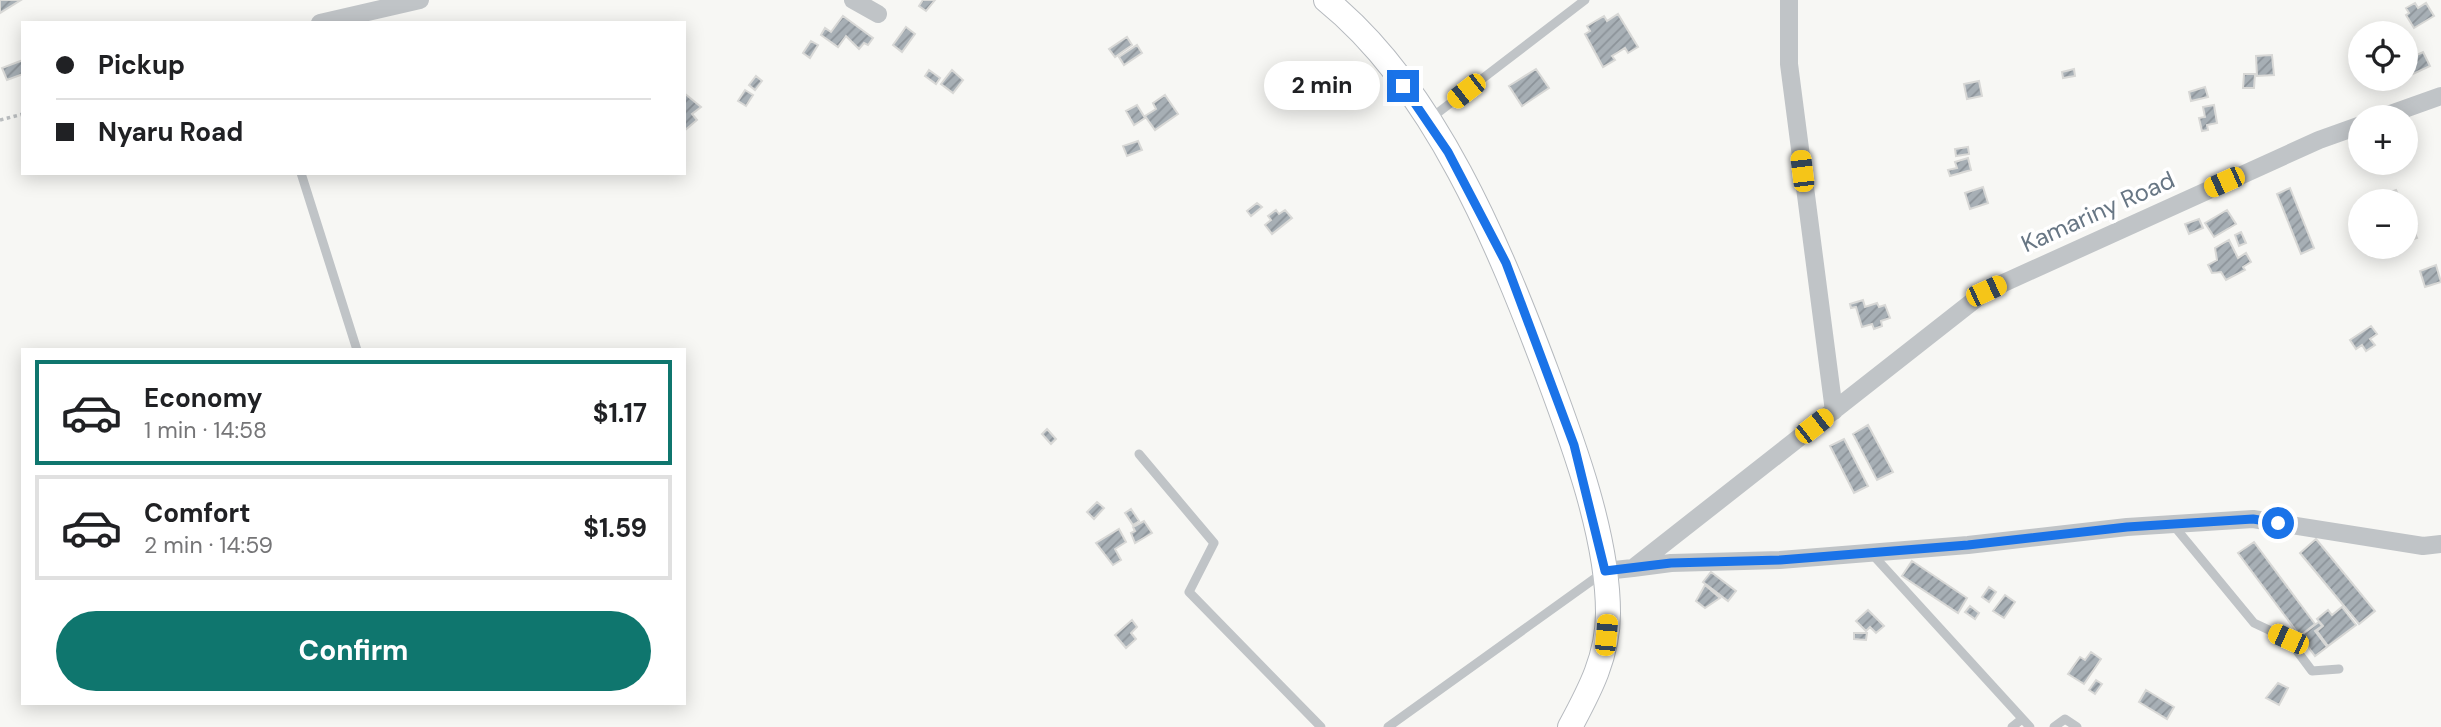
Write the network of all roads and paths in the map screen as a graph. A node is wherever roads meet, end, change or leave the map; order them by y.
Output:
1 (420, 0) edge
2 (853, 0) edge
3 (1326, 0) edge
4 (1585, 0) edge
5 (1789, 0) edge
6 (878, 14) dead end
7 (329, 21) edge
8 (2441, 96) edge
9 (2416, 105) edge
10 (21, 115) edge
11 (0, 120) edge
12 (1427, 121) junction
13 (2348, 130) edge
14 (302, 175) edge
15 (356, 348) edge
16 (1834, 411) junction
17 (1139, 454) dead end
18 (2173, 524) junction
19 (2441, 544) edge
20 (1870, 553) junction
21 (1633, 568) junction
22 (1605, 571) junction
23 (2339, 669) dead end
24 (2022, 719) junction
25 (1321, 727) edge
26 (1388, 727) edge
27 (1570, 727) edge
28 (2012, 727) edge
29 (2030, 727) edge
30 (2054, 727) edge
31 (2077, 727) edge

1 - 7 street
2 - 6 street
3 - 12 main road
4 - 12 lane
5 - 16 street
8 - 9 street
10 - 11 path
12 - 22 main road
13 - 16 street, Kamariny Road
14 - 15 lane
16 - 21 street, Kamariny Road
17 - 25 lane
18 - 19 street
18 - 20 street
18 - 23 lane
20 - 21 street
20 - 24 lane
21 - 22 street
22 - 26 lane
22 - 27 main road
24 - 28 lane
24 - 29 lane
30 - 31 lane

